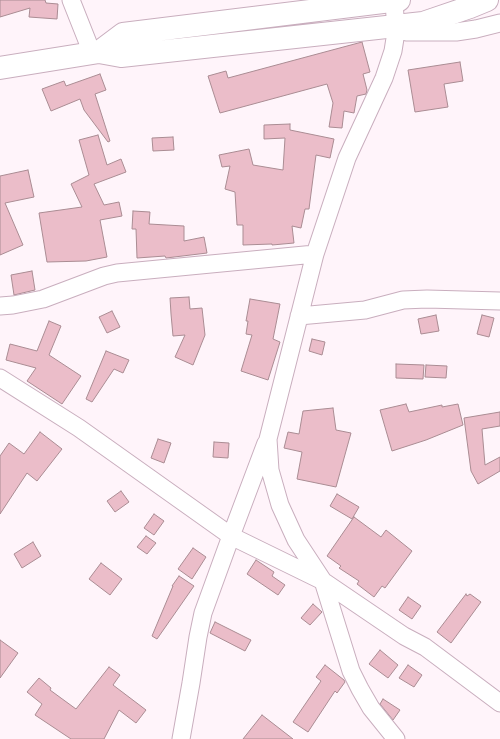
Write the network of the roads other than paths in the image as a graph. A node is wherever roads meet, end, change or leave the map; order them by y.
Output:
1 (71, 0) edge
2 (397, 0) edge
3 (487, 0) edge
4 (500, 23) edge
5 (396, 29) junction
6 (96, 53) junction
7 (0, 68) edge
8 (315, 254) junction
9 (500, 301) edge
10 (0, 306) edge
11 (299, 316) junction
12 (0, 378) edge
13 (268, 439) junction
14 (231, 536) junction
15 (323, 581) junction
16 (500, 703) edge
17 (181, 739) edge
18 (396, 739) edge

1 - 6 street
2 - 5 street
2 - 6 main road
3 - 5 main road
4 - 5 street
5 - 6 main road
5 - 8 street
6 - 7 main road
8 - 10 street
8 - 11 street
9 - 11 street
11 - 13 street
12 - 14 street
13 - 14 street
13 - 15 street
14 - 15 street
14 - 17 street
15 - 16 street
15 - 18 street

